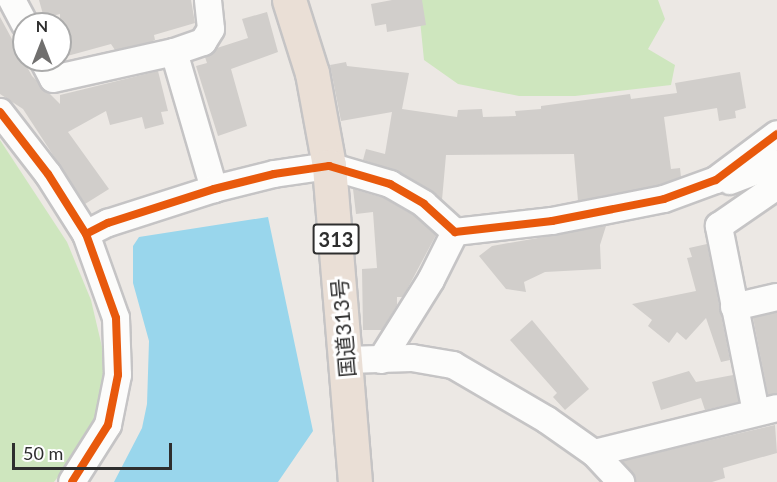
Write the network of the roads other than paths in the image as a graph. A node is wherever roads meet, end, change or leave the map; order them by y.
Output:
1 (208, 0) edge
2 (289, 0) edge
3 (174, 52) junction
4 (49, 72) edge
5 (0, 112) edge
6 (777, 134) edge
7 (777, 163) edge
8 (329, 166) junction
9 (716, 180) junction
10 (777, 186) edge
11 (214, 189) junction
12 (455, 232) junction
13 (86, 234) junction
14 (777, 297) edge
15 (734, 307) junction
16 (346, 360) junction
17 (381, 360) junction
18 (767, 410) edge
19 (594, 453) junction
20 (72, 482) edge
21 (355, 482) edge
22 (621, 482) edge

1 - 3 street
2 - 8 highway, 国道313号 / 313
3 - 4 street
3 - 11 street
5 - 13 street
6 - 9 street
7 - 9 street
8 - 11 street
8 - 12 street
8 - 16 highway, 国道313号 / 313
9 - 12 street
10 - 15 street
11 - 13 street
12 - 17 street
13 - 20 street
14 - 15 street
15 - 18 street
16 - 17 street
16 - 21 highway, 国道313号 / 313
17 - 19 street
18 - 19 street
19 - 22 street

